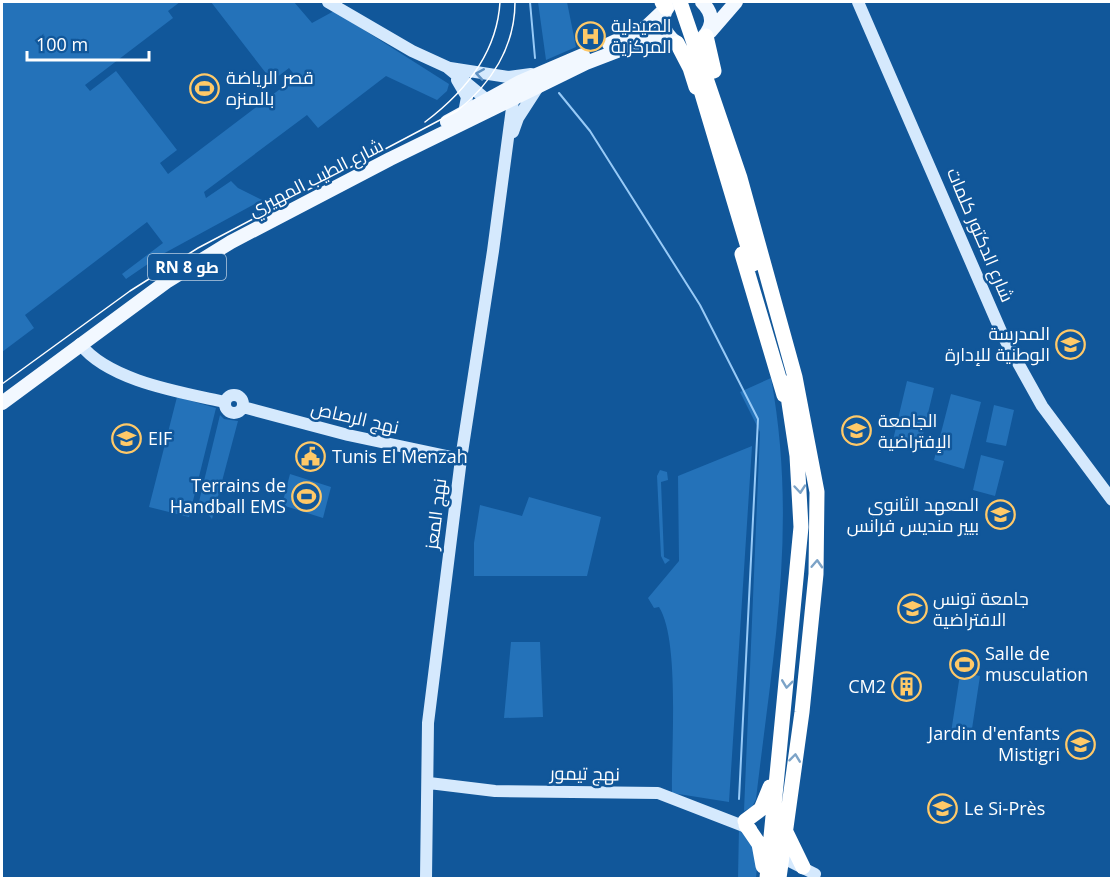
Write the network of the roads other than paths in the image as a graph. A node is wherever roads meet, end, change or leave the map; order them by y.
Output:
1 (328, 2) edge
2 (702, 2) edge
3 (736, 2) edge
4 (858, 2) edge
5 (669, 4) edge
6 (707, 34) junction
7 (676, 42) junction
8 (444, 66) junction
9 (555, 67) junction
10 (520, 82) junction
11 (538, 87) junction
12 (512, 100) junction
13 (492, 104) junction
14 (464, 113) junction
15 (506, 156) junction
16 (390, 159) junction
17 (112, 321) junction
18 (121, 333) dead end
19 (81, 344) junction
20 (2, 404) edge
21 (804, 452) junction
22 (461, 459) junction
23 (1112, 500) edge
24 (782, 729) junction
25 (777, 764) junction
26 (429, 783) junction
27 (742, 823) junction
28 (778, 842) junction
29 (811, 872) edge
30 (426, 879) edge
31 (766, 879) edge
32 (777, 879) edge
33 (783, 879) edge

1 - 8 street
2 - 6 main road
3 - 6 main road
4 - 23 street, شارع الدكتور كلمات
5 - 7 main road
5 - 9 main road
5 - 21 highway
6 - 7 main road, شارع الطيب المهيري
6 - 21 highway
7 - 11 main road, شارع الطيب المهيري / RN 8 طو
7 - 21 highway
9 -> 8 street
8 - 13 street
8 - 14 street
9 - 10 main road
10 - 12 street, نهج المعز
10 - 13 main road
11 - 12 main road, شارع الطيب المهيري / RN 8 طو
11 - 15 street, نهج المعز
12 - 13 main road, شارع الطيب المهيري / RN 8 طو
12 - 15 street, نهج المعز
13 - 14 main road
13 - 16 main road, شارع الطيب المهيري / RN 8 طو
14 - 16 main road
15 - 22 street, نهج المعز
16 - 17 main road, شارع الطيب المهيري / RN 8 طو
17 - 18 main road
17 - 19 main road, شارع الطيب المهيري / RN 8 طو
19 - 20 main road, شارع الطيب المهيري / RN 8 طو
19 - 22 street, نهج الرصاص
21 -> 24 highway
28 -> 21 highway
22 - 26 street, نهج المعز
24 - 25 highway
24 - 28 highway
25 - 27 highway
25 - 28 highway
26 - 27 street, نهج تيمور
26 - 30 street, نهج المعز
27 - 28 street, نهج تيمور
27 - 31 highway
28 - 29 highway
28 - 29 street, نهج تيمور
28 - 31 highway
28 - 32 highway
29 - 33 highway

